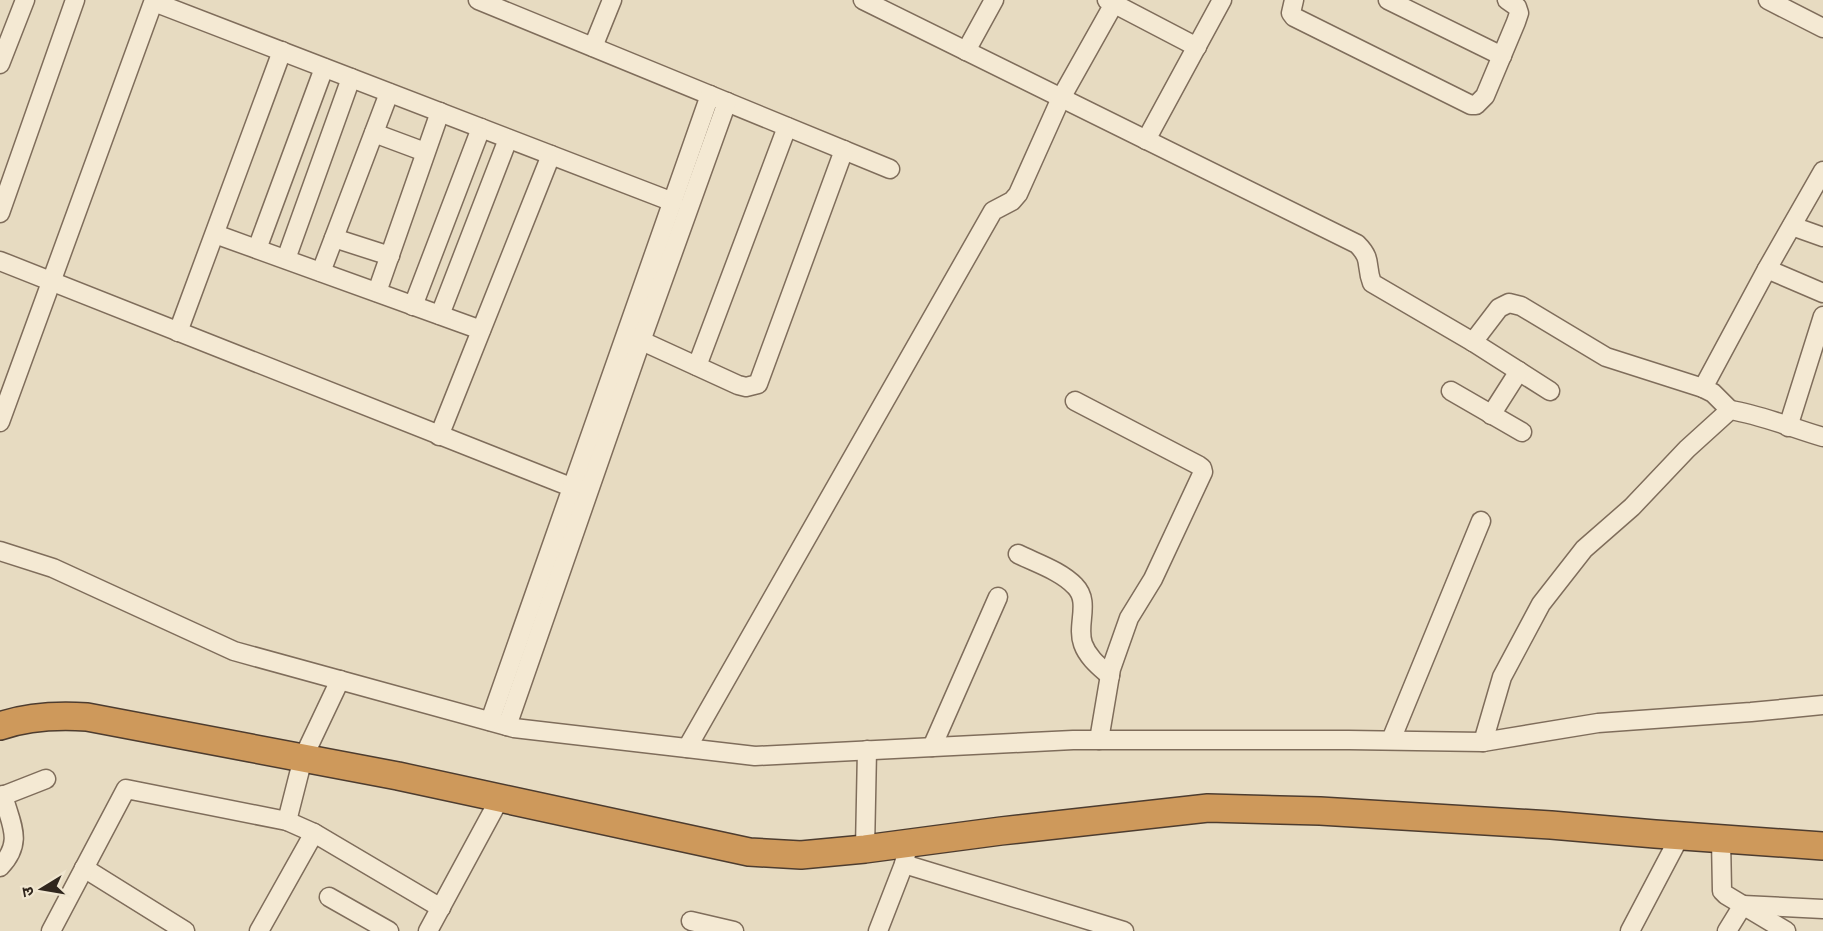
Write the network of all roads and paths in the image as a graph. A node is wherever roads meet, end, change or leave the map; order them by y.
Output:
1 (25, 0) edge
2 (75, 0) edge
3 (478, 0) edge
4 (612, 0) edge
5 (863, 0) edge
6 (993, 0) edge
7 (1222, 0) edge
8 (1294, 0) edge
9 (1388, 0) edge
10 (1507, 0) edge
11 (154, 1) edge
12 (1112, 1) edge
13 (1772, 1) edge
14 (1823, 28) edge
15 (593, 47) junction
16 (1197, 47) junction
17 (282, 51) junction
18 (966, 51) junction
19 (1502, 56) junction
20 (0, 64) edge
21 (324, 68) junction
22 (351, 78) junction
23 (390, 93) junction
24 (710, 95) junction
25 (1061, 98) junction
26 (727, 102) junction
27 (440, 112) junction
28 (787, 127) junction
29 (481, 128) junction
30 (374, 133) junction
31 (508, 139) junction
32 (1146, 140) junction
33 (844, 150) junction
34 (425, 152) junction
35 (551, 155) junction
36 (890, 169) dead end
37 (1823, 172) edge
38 (673, 202) junction
39 (0, 213) edge
40 (1792, 226) junction
41 (214, 234) junction
42 (1823, 237) edge
43 (334, 238) junction
44 (257, 249) junction
45 (390, 256) junction
46 (286, 260) junction
47 (0, 261) edge
48 (1767, 269) junction
49 (321, 272) junction
50 (51, 281) junction
51 (377, 292) junction
52 (1823, 293) edge
53 (413, 306) junction
54 (440, 315) junction
55 (1823, 316) edge
56 (481, 330) junction
57 (178, 332) junction
58 (634, 338) junction
59 (1473, 342) junction
60 (697, 366) junction
61 (1519, 371) junction
62 (1703, 388) junction
63 (1451, 391) dead end
64 (1550, 391) dead end
65 (1075, 401) dead end
66 (1731, 410) junction
67 (1491, 415) junction
68 (0, 422) edge
69 (1788, 427) junction
70 (1522, 432) dead end
71 (439, 436) junction
72 (1823, 436) edge
73 (580, 491) junction
74 (1481, 521) dead end
75 (0, 551) edge
76 (1018, 554) dead end
77 (998, 597) dead end
78 (1110, 676) junction
79 (340, 680) junction
80 (1823, 705) edge
81 (498, 724) junction
82 (0, 726) edge
83 (1099, 740) junction
84 (1391, 740) junction
85 (1483, 742) junction
86 (932, 747) junction
87 (687, 748) junction
88 (867, 750) junction
89 (303, 758) junction
90 (46, 779) dead end
91 (2, 796) edge
92 (500, 798) junction
93 (287, 821) junction
94 (314, 833) junction
95 (1680, 836) junction
96 (1721, 839) junction
97 (1823, 846) edge
98 (865, 849) junction
99 (906, 853) junction
100 (0, 867) edge
101 (84, 868) junction
102 (329, 897) dead end
103 (1743, 905) junction
104 (441, 908) junction
105 (1823, 909) edge
106 (691, 921) dead end
107 (51, 931) edge
108 (185, 931) edge
109 (259, 931) edge
110 (389, 931) edge
111 (428, 931) edge
112 (734, 931) edge
113 (878, 931) edge
114 (1124, 931) edge
115 (1630, 931) edge
116 (1727, 931) edge
117 (1786, 931) edge

1 - 20 street
2 - 39 street
3 - 15 street
4 - 15 street
5 - 18 street
6 - 18 street
7 - 16 street
8 - 19 street
9 - 19 street
10 - 19 street
11 - 17 street
11 - 50 street
12 - 16 street
12 - 25 street
13 - 14 street
15 - 24 street
16 - 32 street
17 - 21 street
17 - 41 street
18 - 25 street
21 - 22 street
21 - 44 street
22 - 23 street
22 - 46 street
23 - 27 street
23 - 30 street
24 - 26 street
24 - 38 street
25 - 32 street
25 - 87 street
26 - 28 street
26 - 58 street
27 - 29 street
27 - 34 street
28 - 33 street
28 - 60 street
29 - 31 street
29 - 53 street
30 - 34 street
30 - 43 street
31 - 35 street
31 - 54 street
32 - 59 street
33 - 36 street
33 - 60 street
34 - 45 street
35 - 38 street
35 - 56 street
37 - 40 street
38 - 58 street
40 - 42 street
40 - 48 street
41 - 44 street
41 - 57 street
43 - 45 street
43 - 49 street
44 - 46 street
45 - 51 street
46 - 49 street
47 - 50 street
48 - 52 street
48 - 62 street
49 - 51 street
50 - 57 street
50 - 68 street
51 - 53 street
53 - 54 street
54 - 56 street
55 - 69 street
56 - 71 street
57 - 71 street
58 - 60 street
58 - 73 street
59 - 61 street
59 - 62 street
61 - 64 street
61 - 67 street
62 - 66 street
63 - 67 street
65 - 78 street
66 - 69 street
66 - 85 street
67 - 70 street
69 - 72 street
71 - 73 street
73 - 81 street
74 - 84 street
75 - 79 street
76 - 78 street
77 - 86 street
78 - 83 street
79 - 81 street
79 - 89 street
80 - 85 street
81 - 87 street
82 - 89 highway
83 - 84 street
83 - 86 street
84 - 85 street
86 - 88 street
87 - 88 street
88 - 98 street
89 - 92 highway
89 - 93 street
90 - 91 street
91 - 100 street
92 - 98 highway
92 - 104 street
93 - 94 street
93 - 101 street
94 - 104 street
94 - 109 street
95 - 96 highway
95 - 99 highway
95 - 115 street
96 - 97 highway
96 - 103 street
98 - 99 highway
99 - 113 street
99 - 114 street
101 - 107 street
101 - 108 street
102 - 110 street
103 - 105 street
103 - 116 street
103 - 117 street
104 - 111 street
106 - 112 street

